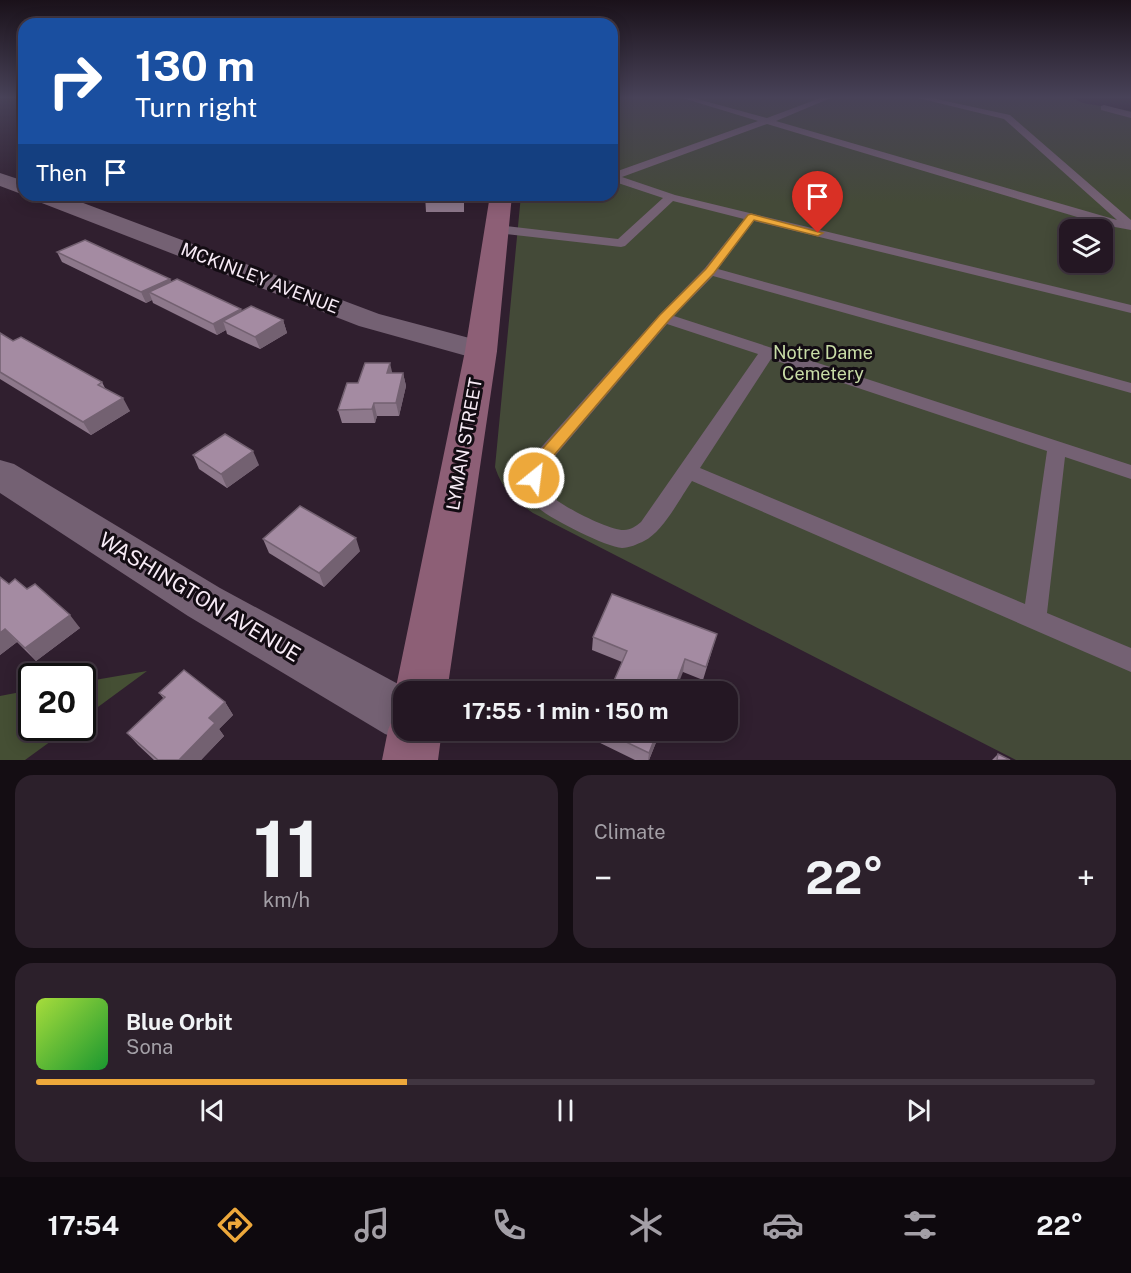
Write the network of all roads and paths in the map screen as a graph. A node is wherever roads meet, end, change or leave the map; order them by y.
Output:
1 (735, 132) edge
2 (806, 132) edge
3 (1025, 132) edge
4 (618, 175) edge
5 (0, 179) edge
6 (618, 179) edge
7 (18, 186) edge
8 (671, 197) junction
9 (58, 201) edge
10 (499, 212) edge
11 (751, 217) junction
12 (1130, 225) edge
13 (710, 271) junction
14 (1131, 309) edge
15 (664, 318) junction
16 (481, 351) junction
17 (767, 352) junction
18 (1131, 388) edge
19 (1057, 447) junction
20 (688, 471) junction
21 (1131, 472) edge
22 (0, 474) edge
23 (1035, 619) junction
24 (1131, 660) edge
25 (423, 681) edge
26 (393, 709) edge
27 (413, 741) edge
28 (410, 760) edge

1 - 4 lane
2 - 12 lane
3 - 12 lane
5 - 7 street
6 - 8 lane
8 - 10 lane
8 - 11 lane
9 - 16 street, MCKINLEY AVENUE
10 - 16 main road, LYMAN STREET
11 - 13 lane
11 - 14 lane
13 - 15 lane
13 - 18 lane
15 - 17 lane
15 - 20 lane
16 - 25 main road, LYMAN STREET
17 - 19 lane
17 - 20 lane
19 - 21 lane
19 - 23 lane
20 - 23 lane
22 - 26 street, WASHINGTON AVENUE
23 - 24 lane
27 - 28 main road

